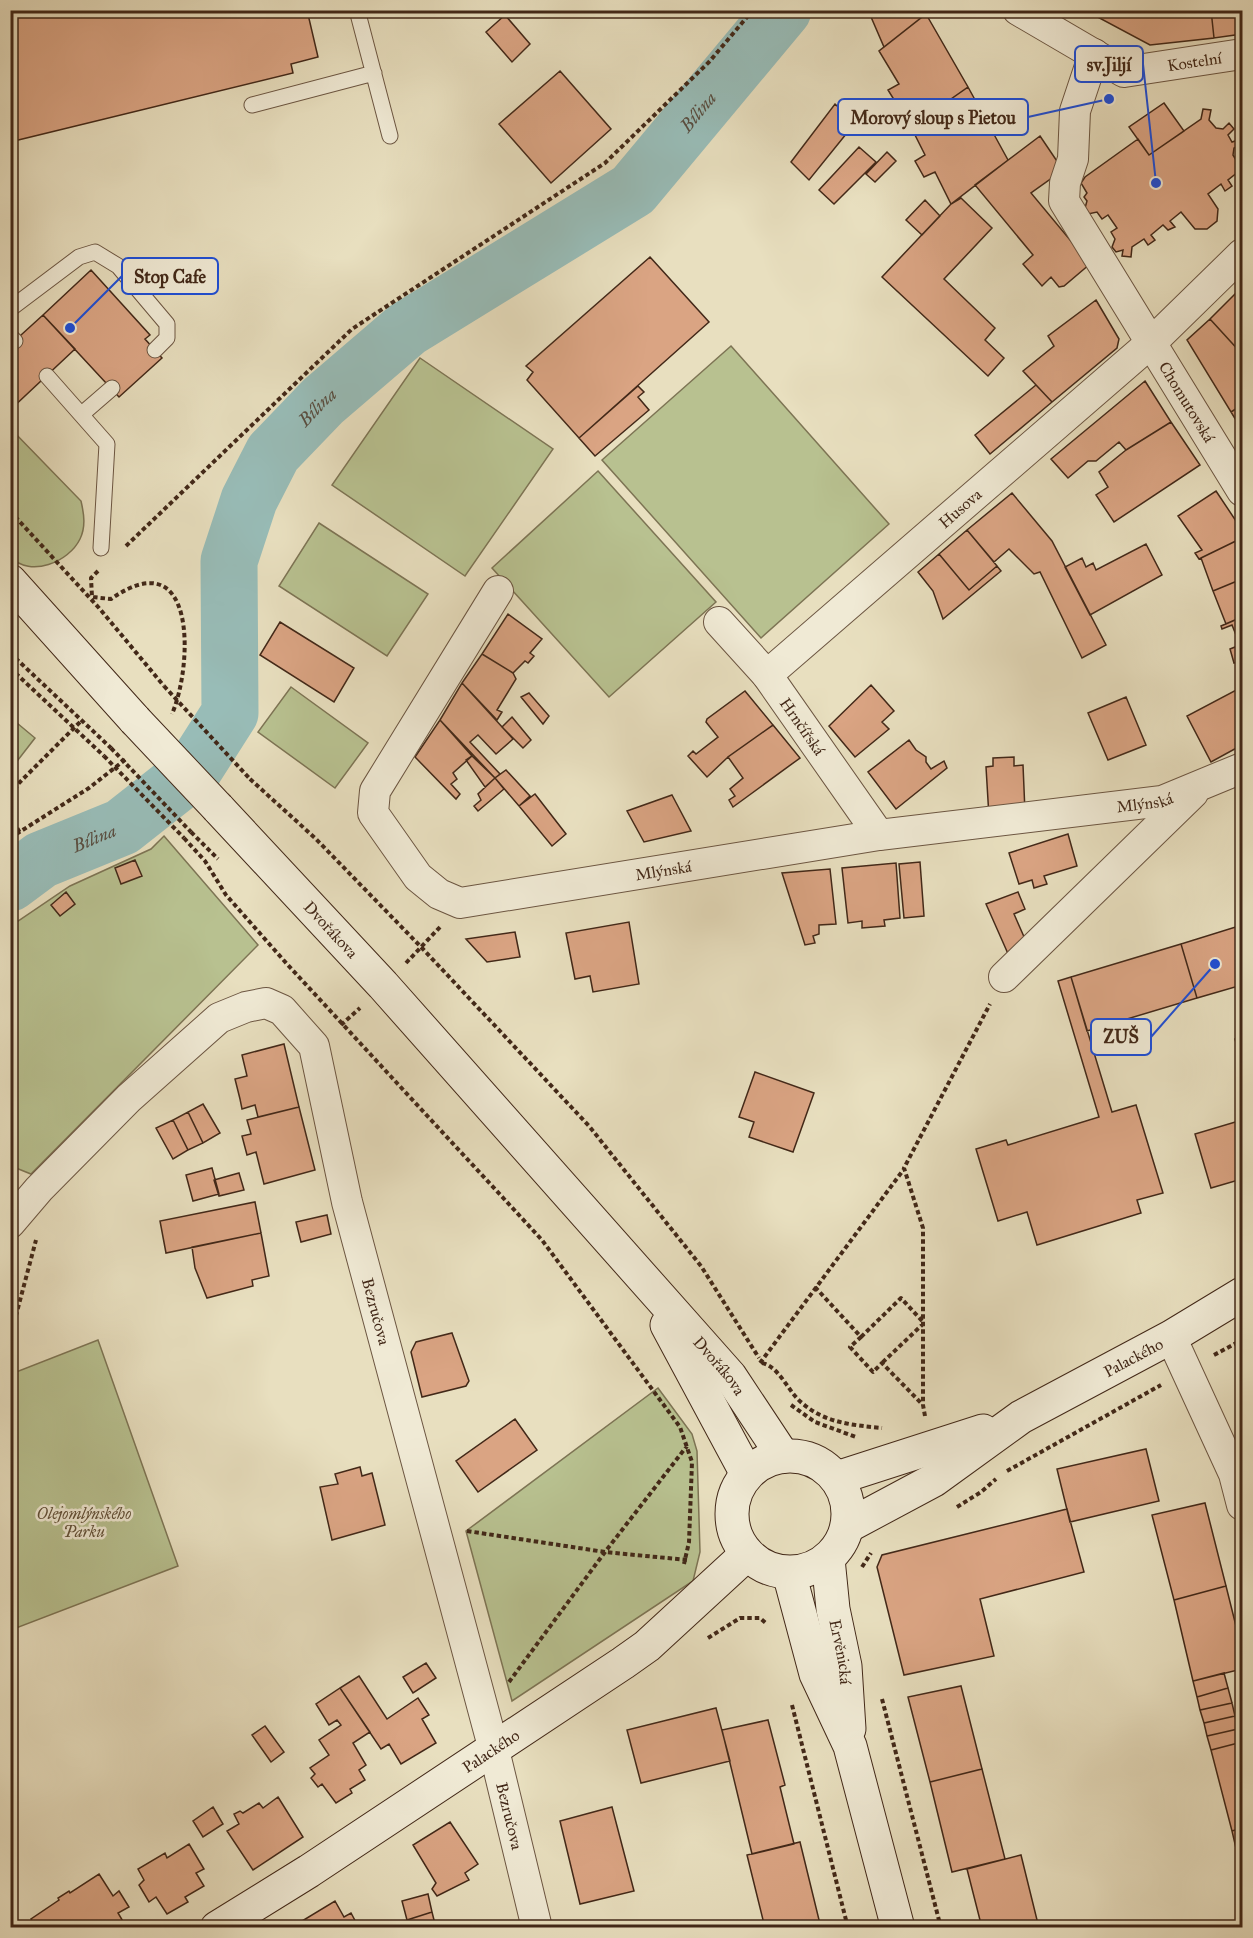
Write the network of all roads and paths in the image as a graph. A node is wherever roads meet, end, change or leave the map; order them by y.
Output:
1 (357, 10) edge
2 (753, 10) edge
3 (1018, 10) edge
4 (1094, 54) junction
5 (1242, 54) edge
6 (374, 73) junction
7 (252, 105) dead end
8 (390, 135) dead end
9 (1242, 254) edge
10 (10, 309) edge
11 (1153, 341) junction
12 (155, 350) dead end
13 (47, 376) dead end
14 (111, 388) dead end
15 (82, 414) junction
16 (1242, 491) edge
17 (10, 511) edge
18 (101, 548) dead end
19 (122, 549) dead end
20 (107, 564) dead end
21 (10, 581) edge
22 (498, 591) dead end
23 (719, 622) dead end
24 (10, 653) edge
25 (10, 668) edge
26 (766, 675) junction
27 (82, 720) junction
28 (150, 721) junction
29 (75, 727) junction
30 (132, 753) dead end
31 (1242, 768) edge
32 (1200, 786) junction
33 (10, 796) edge
34 (10, 814) edge
35 (191, 832) dead end
36 (20, 833) junction
37 (879, 835) junction
38 (10, 838) edge
39 (1004, 977) joint
40 (357, 1010) dead end
41 (342, 1024) junction
42 (904, 1168) junction
43 (39, 1189) junction
44 (10, 1223) edge
45 (646, 1284) junction
46 (814, 1287) junction
47 (1242, 1294) edge
48 (924, 1323) junction
49 (861, 1337) junction
50 (1171, 1337) junction
51 (10, 1338) edge
52 (1242, 1340) edge
53 (760, 1363) junction
54 (882, 1363) junction
55 (761, 1370) dead end
56 (1188, 1370) junction
57 (923, 1405) junction
58 (1021, 1417) junction
59 (920, 1424) dead end
60 (687, 1446) junction
61 (783, 1456) junction
62 (747, 1474) junction
63 (837, 1478) junction
64 (1242, 1505) edge
65 (952, 1509) dead end
66 (434, 1526) junction
67 (848, 1526) junction
68 (605, 1552) junction
69 (747, 1554) junction
70 (828, 1559) junction
71 (687, 1560) junction
72 (681, 1570) dead end
73 (789, 1573) junction
74 (774, 1633) dead end
75 (702, 1642) dead end
76 (505, 1688) dead end
77 (789, 1693) dead end
78 (850, 1746) junction
79 (494, 1750) junction
80 (10, 1916) edge
81 (18, 1928) edge
82 (217, 1928) edge
83 (537, 1928) edge
84 (848, 1928) edge
85 (898, 1928) edge

1 - 6 lane
2 - 19 path
3 - 4 street, Kostelní
4 - 5 street, Kostelní
4 - 11 street, Chomutovská
6 - 7 lane
6 - 8 lane
9 - 11 street
10 - 12 lane
11 - 16 street, Chomutovská
11 - 26 street, Husova
13 - 15 lane
14 - 15 lane
15 - 18 lane
17 - 53 path, bridge
20 - 28 path
21 - 28 street, Dvořákova
22 - 37 street, Mlýnská
23 - 26 street, Hrnčířská
24 - 27 path
25 - 29 path
26 - 37 street, Hrnčířská
27 - 29 path
27 - 35 path, bridge
28 - 45 street, Dvořákova, bridge
29 - 33 path
29 - 41 path, bridge
30 - 36 path
31 - 32 street, Mlýnská
32 - 37 street, Mlýnská
32 - 39 street
34 - 36 path
36 - 38 path
39 - 42 path
40 - 41 path
41 - 60 path
42 - 46 path
42 - 48 path
43 - 44 street, Bezručova
43 - 51 path
43 - 66 street, Bezručova
45 - 61 street, Dvořákova
45 - 62 street, Dvořákova
46 - 49 path
46 - 53 path
47 - 50 street, Palackého
48 - 49 path
48 - 54 path
48 - 57 path
49 - 54 path
50 - 56 street
50 - 58 street, Palackého
52 - 56 path
53 - 55 path
54 - 57 path
56 - 64 street
56 - 65 path
57 - 59 path
58 - 63 street, Palackého
58 - 67 street, Palackého
60 - 68 path
60 - 71 path
61 - 62 street
61 - 63 street
62 - 69 street
63 - 67 street
66 - 68 path
66 - 79 street, Bezručova
67 - 70 street
68 - 71 path
68 - 76 path
69 - 73 street
69 - 79 street, Palackého
70 - 73 street
70 - 78 street, Ervěnická
71 - 72 path
73 - 78 street, Ervěnická
74 - 75 path
77 - 84 path
78 - 85 street, Ervěnická
79 - 82 street, Palackého
79 - 83 street, Bezručova
80 - 81 path

